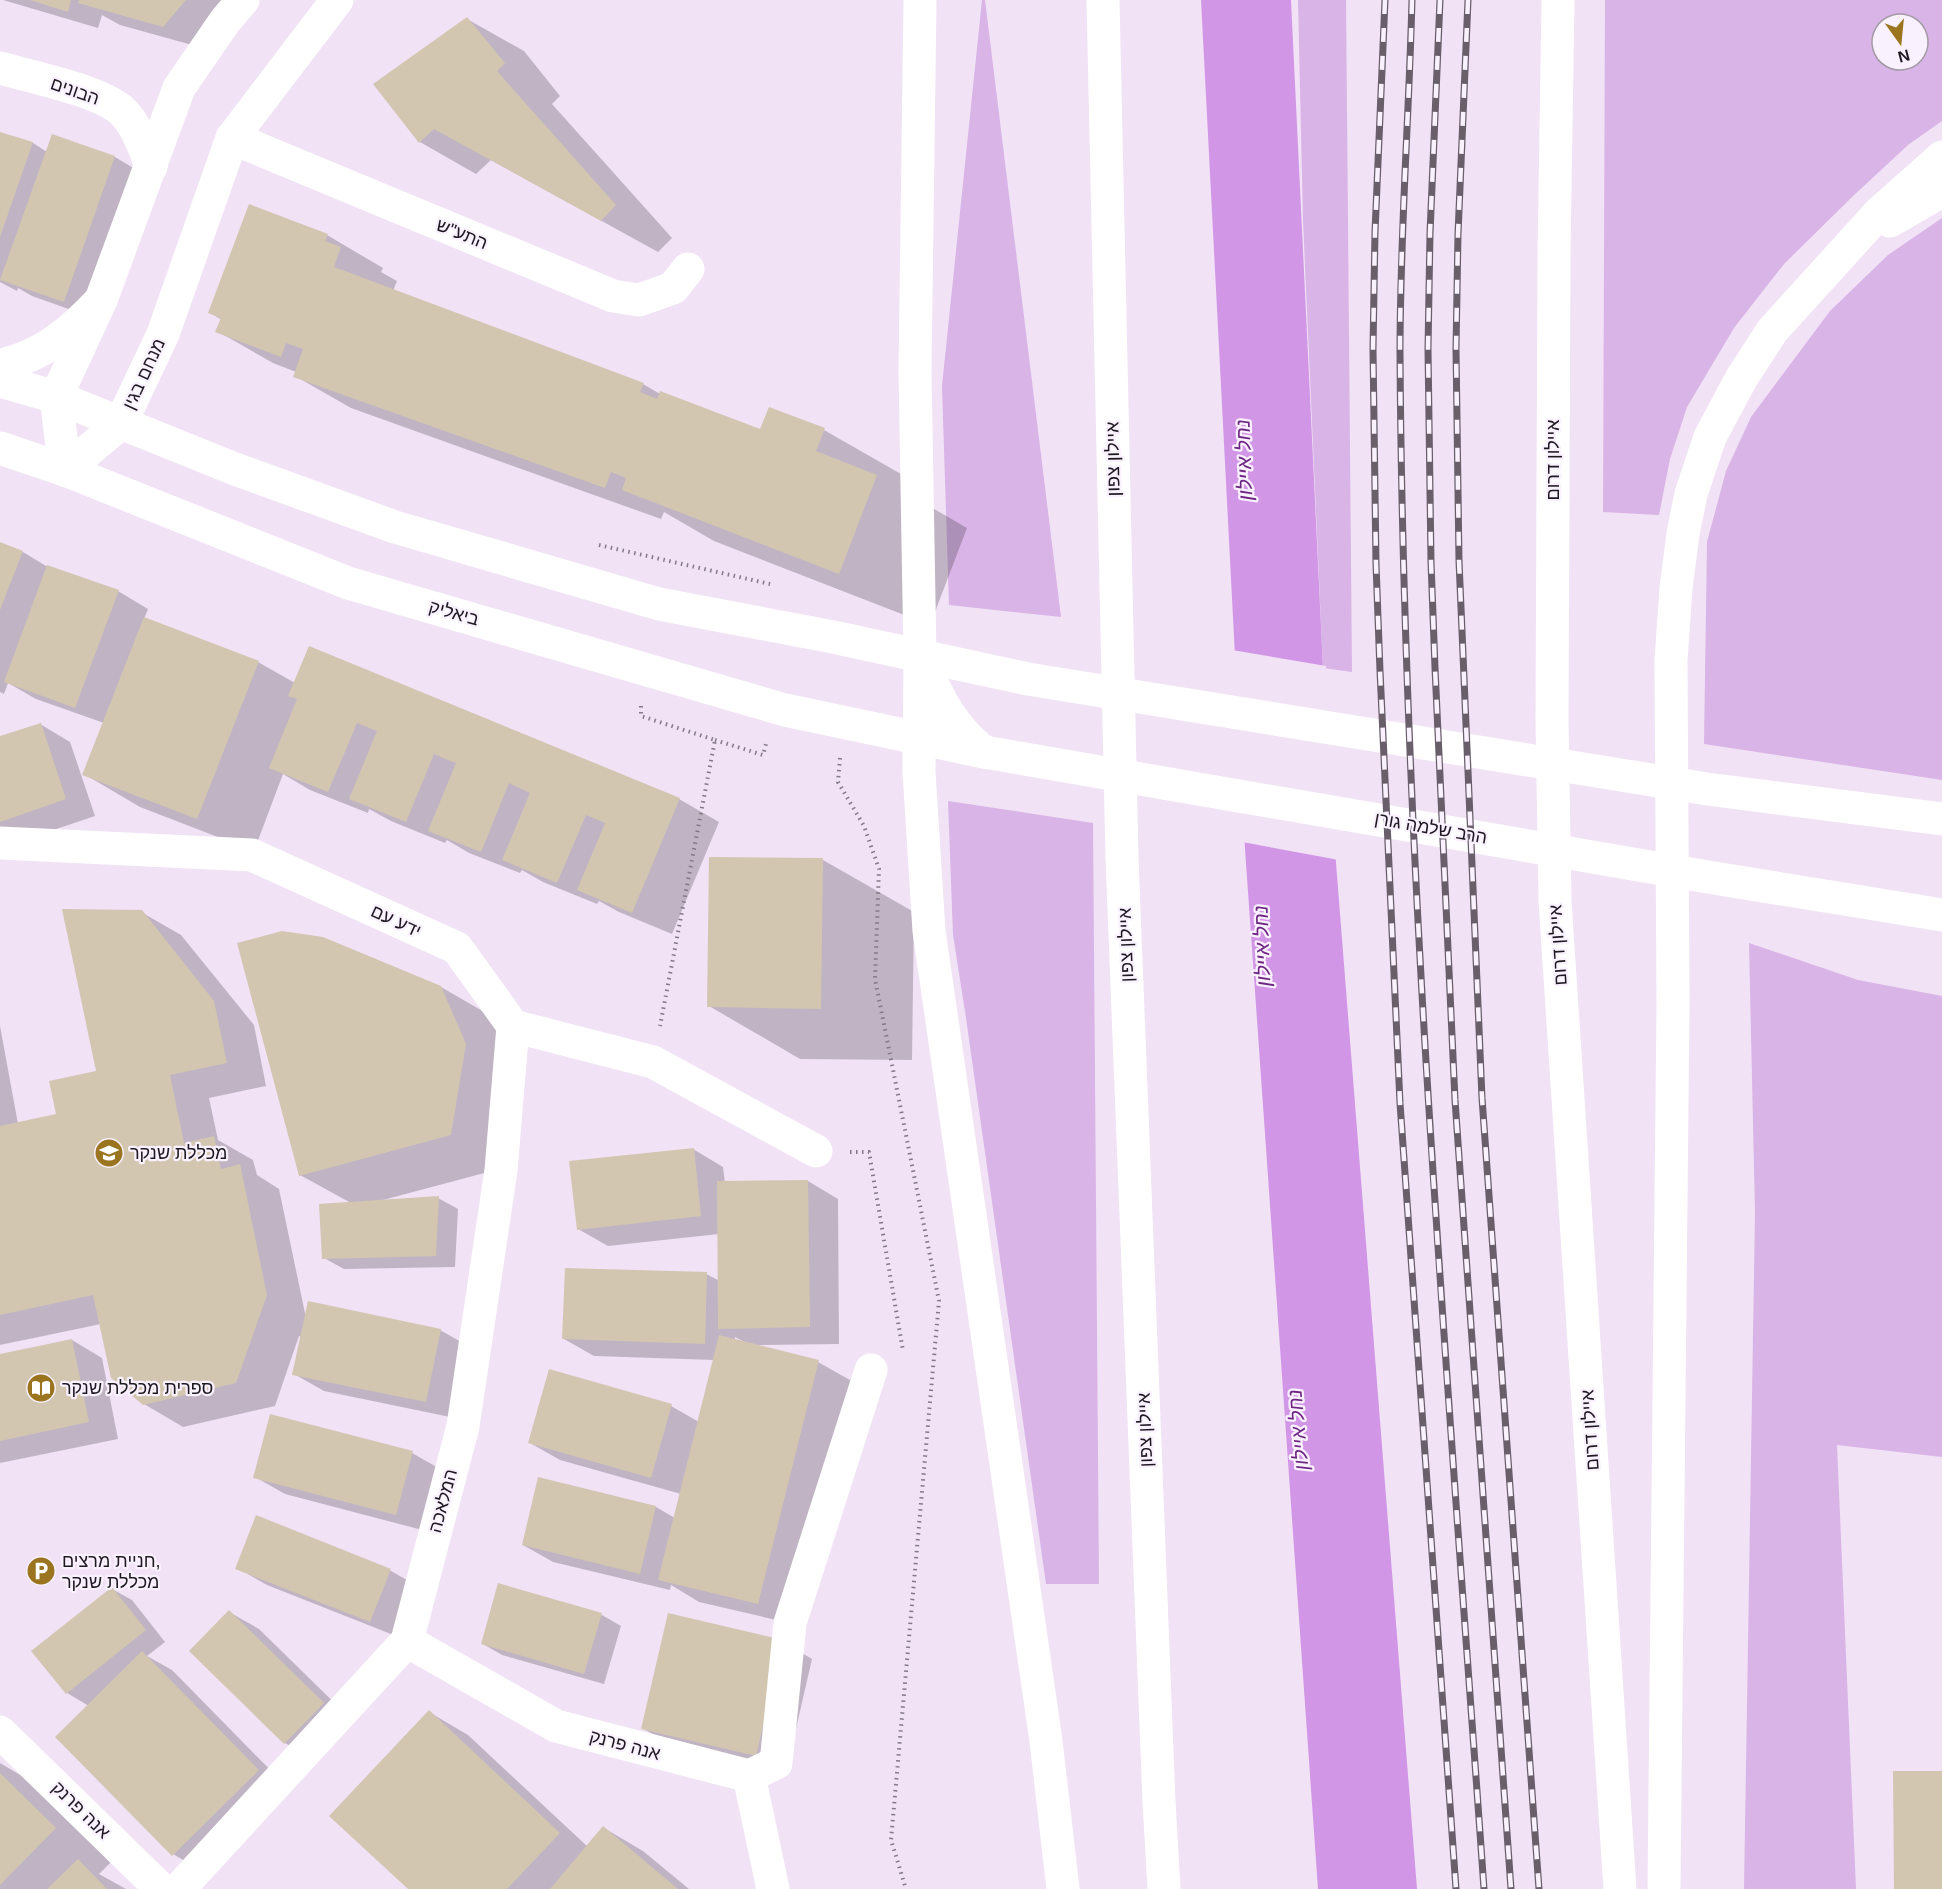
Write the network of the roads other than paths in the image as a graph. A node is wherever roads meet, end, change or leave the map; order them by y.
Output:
1 (243, 0) edge
2 (337, 0) edge
3 (920, 0) edge
4 (1104, 0) edge
5 (1558, 0) edge
6 (0, 68) edge
7 (232, 138) junction
8 (1942, 157) edge
9 (151, 167) junction
10 (1942, 191) edge
11 (1850, 245) junction
12 (688, 269) dead end
13 (101, 300) junction
14 (0, 364) edge
15 (0, 381) edge
16 (56, 397) junction
17 (121, 423) junction
18 (0, 448) edge
19 (65, 470) junction
20 (920, 657) junction
21 (920, 738) junction
22 (984, 752) junction
23 (1942, 819) edge
24 (0, 843) edge
25 (1942, 915) edge
26 (513, 1026) junction
27 (816, 1151) road end
28 (872, 1370) dead end
29 (407, 1641) junction
30 (0, 1732) edge
31 (748, 1776) junction
32 (161, 1889) edge
33 (179, 1889) edge
34 (773, 1889) edge
35 (1062, 1889) edge
36 (1164, 1889) edge
37 (1620, 1889) edge
38 (1664, 1889) edge

1 - 9 main road
2 - 7 main road, מנחם בגין
3 - 20 main road
4 - 36 main road, איילון צפון
5 - 37 main road, איילון דרום
6 - 9 main road, הבונים
7 - 12 main road, התע"ש
7 - 17 main road, מנחם בגין
8 - 11 main road
9 - 13 main road
10 - 11 main road
11 - 38 main road
13 - 14 main road
13 - 16 main road
15 - 16 main road
16 - 17 main road
16 - 19 main road
17 - 19 main road, מנחם בגין
17 - 20 main road
18 - 19 main road, ביאליק
19 - 21 main road, ביאליק
20 - 21 main road
20 - 22 main road
20 - 23 main road
21 - 22 main road, הרב שלמה גורן
21 - 35 main road
22 - 25 main road, הרב שלמה גורן
24 - 26 main road, ידע עם
26 - 27 main road
26 - 29 main road, המלאכה
28 - 31 main road
29 - 31 main road, אנה פרנק
29 - 33 main road, המלאכה
30 - 32 main road, אנה פרנק
31 - 34 main road

